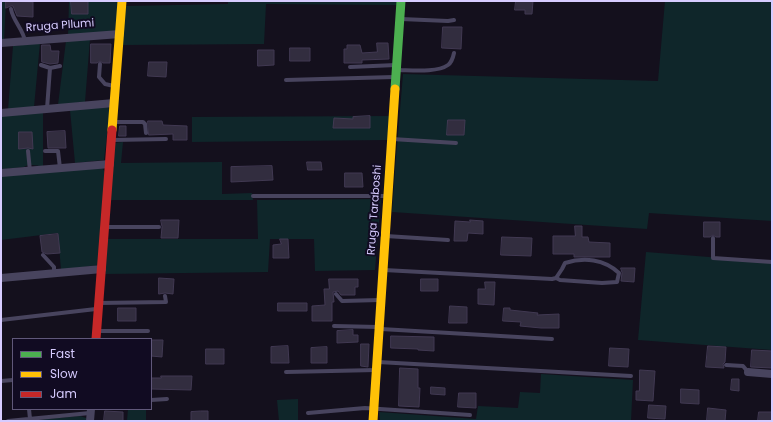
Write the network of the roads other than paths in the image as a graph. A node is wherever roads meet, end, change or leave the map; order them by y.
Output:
1 (122, 1) edge
2 (401, 1) edge
3 (11, 9) dead end
4 (400, 20) junction
5 (454, 20) dead end
6 (120, 34) junction
7 (25, 41) junction
8 (1, 42) edge
9 (454, 53) dead end
10 (100, 64) dead end
11 (41, 65) dead end
12 (60, 66) dead end
13 (350, 67) dead end
14 (50, 68) junction
15 (396, 71) junction
16 (286, 80) dead end
17 (116, 86) junction
18 (114, 103) junction
19 (47, 109) junction
20 (1, 113) edge
21 (113, 122) junction
22 (146, 133) dead end
23 (166, 139) dead end
24 (391, 139) junction
25 (112, 140) junction
26 (456, 143) dead end
27 (28, 150) dead end
28 (45, 151) dead end
29 (110, 164) junction
30 (60, 168) junction
31 (30, 171) junction
32 (1, 173) edge
33 (253, 196) dead end
34 (388, 196) junction
35 (105, 226) junction
36 (159, 227) dead end
37 (385, 236) junction
38 (713, 238) dead end
39 (448, 240) dead end
40 (43, 255) dead end
41 (772, 262) edge
42 (102, 269) junction
43 (383, 270) junction
44 (54, 273) junction
45 (1, 278) edge
46 (556, 278) junction
47 (336, 294) dead end
48 (165, 296) dead end
49 (380, 300) junction
50 (99, 306) junction
51 (1, 320) edge
52 (334, 326) dead end
53 (379, 328) junction
54 (148, 331) dead end
55 (96, 335) edge
56 (552, 339) dead end
57 (726, 365) dead end
58 (376, 366) junction
59 (286, 372) dead end
60 (748, 372) joint
61 (772, 374) edge
62 (631, 376) dead end
63 (12, 380) edge
64 (1, 381) edge
65 (167, 399) dead end
66 (152, 400) edge
67 (373, 409) junction
68 (29, 410) edge
69 (60, 410) edge
70 (308, 413) dead end
71 (90, 414) edge
72 (470, 415) dead end
73 (60, 416) junction
74 (30, 419) junction
75 (8, 421) edge
76 (373, 421) edge

1 - 6 street
2 - 4 street, Rruga Taraboshi
3 - 7 lane
4 - 5 lane
4 - 15 street, Rruga Taraboshi
6 - 7 street, Rruga Pllumi
6 - 17 street
7 - 8 street, Rruga Pllumi
9 - 15 lane
10 - 17 lane
11 - 14 lane
12 - 14 lane
13 - 15 lane
14 - 19 lane
15 - 16 lane
15 - 24 street, Rruga Taraboshi
17 - 18 street
18 - 19 street
18 - 21 street
19 - 20 street
21 - 22 lane
21 - 25 street
23 - 25 lane
24 - 26 lane
24 - 34 street, Rruga Taraboshi
25 - 29 street
27 - 31 lane
28 - 30 lane
29 - 30 street
29 - 35 street
30 - 31 street
31 - 32 street
33 - 34 lane
34 - 37 street, Rruga Taraboshi
35 - 36 lane
35 - 42 street
37 - 39 lane
37 - 43 street, Rruga Taraboshi
38 - 41 lane
40 - 44 lane
42 - 44 street
42 - 50 street
43 - 46 lane
43 - 49 street, Rruga Taraboshi
44 - 45 street
46 - 46 lane
47 - 49 lane
48 - 50 lane
49 - 53 street, Rruga Taraboshi
50 - 51 lane
50 - 55 street
52 - 53 lane
53 - 56 lane
53 - 58 street, Rruga Taraboshi
54 - 55 lane
57 - 60 lane
58 - 59 lane
58 - 62 lane
58 - 67 street, Rruga Taraboshi
60 - 61 street
63 - 64 lane
65 - 66 lane
67 - 70 lane
67 - 72 lane
67 - 76 street, Rruga Taraboshi
68 - 74 lane
69 - 73 lane
71 - 73 lane
73 - 74 lane
74 - 75 lane

